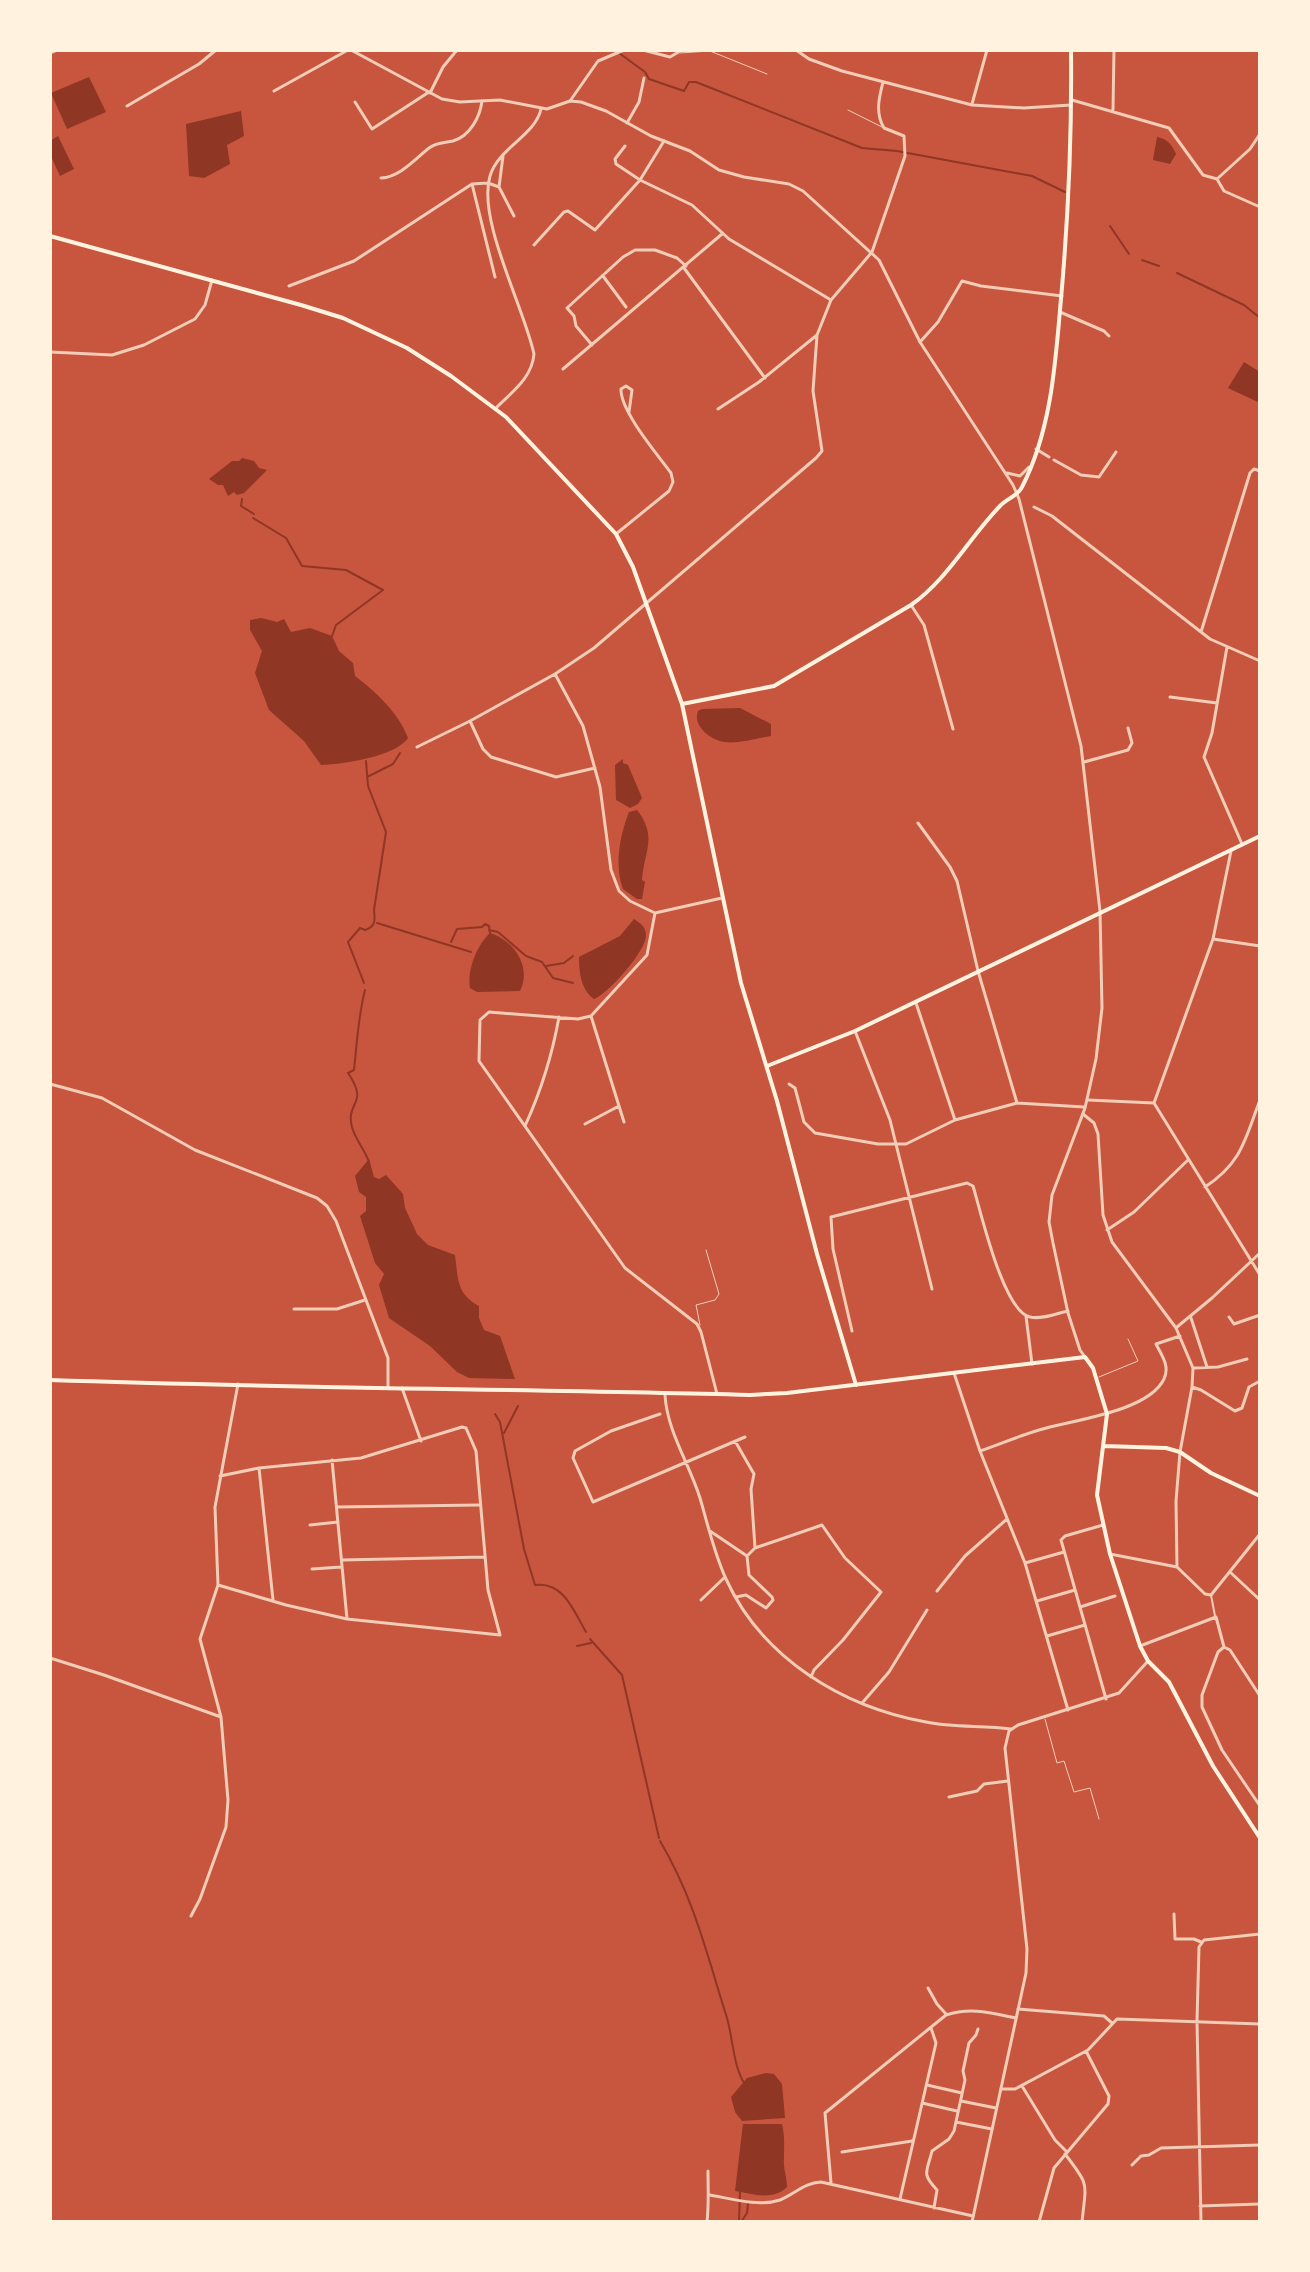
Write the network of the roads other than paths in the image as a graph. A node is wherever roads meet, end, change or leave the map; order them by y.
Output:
1 (57, 50) edge
2 (216, 50) edge
3 (350, 50) edge
4 (457, 50) edge
5 (624, 50) edge
6 (643, 50) edge
7 (796, 50) edge
8 (987, 50) edge
9 (1071, 50) edge
10 (1114, 50) edge
11 (681, 52) edge
12 (50, 53) edge
13 (767, 74) dead end
14 (644, 78) dead end
15 (883, 82) junction
16 (274, 91) dead end
17 (430, 92) junction
18 (482, 101) junction
19 (570, 101) junction
20 (355, 102) dead end
21 (1072, 102) junction
22 (972, 105) junction
23 (127, 106) dead end
24 (541, 109) junction
25 (848, 110) dead end
26 (1113, 110) junction
27 (627, 123) junction
28 (884, 128) junction
29 (1260, 134) edge
30 (664, 141) junction
31 (625, 146) dead end
32 (504, 152) junction
33 (381, 178) dead end
34 (1217, 179) junction
35 (640, 180) junction
36 (488, 183) junction
37 (472, 184) junction
38 (499, 187) junction
39 (1260, 207) edge
40 (514, 216) dead end
41 (493, 224) junction
42 (485, 228) junction
43 (722, 234) junction
44 (50, 236) edge
45 (534, 245) dead end
46 (872, 252) junction
47 (685, 267) junction
48 (603, 276) junction
49 (495, 277) dead end
50 (212, 279) junction
51 (289, 286) dead end
52 (1062, 296) junction
53 (831, 300) junction
54 (626, 307) dead end
55 (1060, 312) junction
56 (817, 335) junction
57 (1109, 336) dead end
58 (920, 342) junction
59 (592, 345) junction
60 (50, 352) edge
61 (563, 369) dead end
62 (765, 378) junction
63 (496, 408) junction
64 (718, 409) dead end
65 (629, 412) junction
66 (1036, 449) junction
67 (1116, 452) dead end
68 (1049, 457) dead end
69 (1054, 460) dead end
70 (1029, 467) junction
71 (1004, 471) junction
72 (1260, 471) edge
73 (1017, 494) junction
74 (1034, 507) dead end
75 (616, 534) junction
76 (646, 603) junction
77 (911, 605) junction
78 (1201, 632) junction
79 (1227, 647) junction
80 (1260, 661) edge
81 (555, 674) junction
82 (1170, 697) dead end
83 (1217, 703) junction
84 (682, 704) junction
85 (470, 721) junction
86 (1128, 728) dead end
87 (953, 729) dead end
88 (417, 747) dead end
89 (1084, 762) junction
90 (595, 768) junction
91 (918, 823) dead end
92 (1260, 836) edge
93 (1243, 845) junction
94 (1231, 850) junction
95 (723, 898) junction
96 (1100, 911) junction
97 (655, 913) junction
98 (1213, 939) junction
99 (1260, 946) edge
100 (978, 971) junction
101 (915, 1002) junction
102 (591, 1016) junction
103 (559, 1017) junction
104 (855, 1031) junction
105 (767, 1066) junction
106 (50, 1084) edge
107 (789, 1084) dead end
108 (1088, 1100) junction
109 (1260, 1100) edge
110 (1017, 1103) junction
111 (1154, 1103) junction
112 (619, 1106) junction
113 (1085, 1108) junction
114 (1083, 1114) junction
115 (955, 1120) junction
116 (624, 1122) dead end
117 (585, 1124) dead end
118 (525, 1126) junction
119 (897, 1144) junction
120 (1188, 1160) junction
121 (1205, 1187) junction
122 (908, 1197) junction
123 (1107, 1230) junction
124 (706, 1250) dead end
125 (1260, 1253) edge
126 (1252, 1261) junction
127 (1260, 1275) edge
128 (932, 1289) dead end
129 (366, 1300) junction
130 (294, 1309) dead end
131 (1068, 1311) junction
132 (1260, 1315) edge
133 (1026, 1316) junction
134 (1191, 1316) junction
135 (1229, 1317) dead end
136 (1176, 1328) junction
137 (852, 1331) dead end
138 (701, 1332) junction
139 (1180, 1336) junction
140 (1128, 1339) dead end
141 (1085, 1357) junction
142 (1247, 1359) dead end
143 (1032, 1365) junction
144 (1207, 1367) junction
145 (1193, 1368) junction
146 (954, 1373) junction
147 (1097, 1377) junction
148 (50, 1380) edge
149 (1260, 1381) edge
150 (238, 1384) junction
151 (856, 1385) junction
152 (1192, 1387) junction
153 (388, 1388) junction
154 (402, 1388) junction
155 (665, 1394) junction
156 (717, 1394) junction
157 (660, 1414) dead end
158 (1107, 1414) junction
159 (745, 1437) dead end
160 (421, 1441) junction
161 (735, 1441) junction
162 (1104, 1446) junction
163 (980, 1451) junction
164 (1180, 1452) junction
165 (332, 1460) junction
166 (687, 1462) junction
167 (259, 1468) junction
168 (220, 1476) junction
169 (1260, 1496) edge
170 (479, 1505) junction
171 (337, 1507) junction
172 (1007, 1519) junction
173 (338, 1522) junction
174 (310, 1525) dead end
175 (1103, 1525) junction
176 (710, 1531) junction
177 (1260, 1534) edge
178 (755, 1548) junction
179 (1064, 1552) junction
180 (1110, 1554) junction
181 (747, 1556) junction
182 (485, 1557) junction
183 (342, 1560) junction
184 (1025, 1563) junction
185 (342, 1567) junction
186 (1177, 1567) junction
187 (312, 1569) dead end
188 (1230, 1572) junction
189 (725, 1577) junction
190 (218, 1585) junction
191 (1075, 1590) junction
192 (937, 1591) dead end
193 (1211, 1595) junction
194 (1115, 1596) dead end
195 (736, 1597) junction
196 (273, 1600) junction
197 (701, 1600) dead end
198 (1260, 1600) edge
199 (1037, 1601) junction
200 (1080, 1607) junction
201 (927, 1610) dead end
202 (1216, 1617) junction
203 (347, 1619) junction
204 (1085, 1625) junction
205 (1047, 1636) junction
206 (1140, 1646) junction
207 (1224, 1647) junction
208 (50, 1658) edge
209 (1148, 1661) junction
210 (811, 1677) junction
211 (1260, 1696) edge
212 (1106, 1699) junction
213 (862, 1703) junction
214 (1068, 1710) junction
215 (221, 1717) junction
216 (1044, 1717) junction
217 (1011, 1729) junction
218 (1222, 1750) junction
219 (1217, 1754) dead end
220 (1008, 1781) junction
221 (949, 1797) dead end
222 (1260, 1806) edge
223 (1099, 1819) dead end
224 (1260, 1838) edge
225 (1174, 1914) dead end
226 (191, 1916) dead end
227 (1260, 1934) edge
228 (1202, 1942) junction
229 (928, 1988) dead end
230 (1018, 2009) junction
231 (946, 2015) junction
232 (1016, 2018) junction
233 (1197, 2021) junction
234 (1112, 2023) junction
235 (1260, 2024) edge
236 (930, 2027) junction
237 (978, 2029) dead end
238 (1086, 2051) junction
239 (927, 2085) junction
240 (1021, 2085) junction
241 (1001, 2089) junction
242 (962, 2093) junction
243 (961, 2101) junction
244 (922, 2103) junction
245 (997, 2108) junction
246 (958, 2111) junction
247 (956, 2122) junction
248 (992, 2130) junction
249 (912, 2141) junction
250 (1260, 2145) edge
251 (1199, 2146) junction
252 (842, 2152) dead end
253 (835, 2153) dead end
254 (1066, 2153) junction
255 (829, 2154) junction
256 (1132, 2165) dead end
257 (708, 2171) dead end
258 (831, 2183) junction
259 (710, 2195) junction
260 (900, 2199) junction
261 (1260, 2204) edge
262 (1200, 2206) junction
263 (934, 2208) junction
264 (974, 2216) junction
265 (707, 2222) edge
266 (972, 2222) edge
267 (1039, 2222) edge
268 (1082, 2222) edge
269 (1201, 2222) edge

1 - 12 street
2 - 23 street
3 - 16 street
3 - 17 street
4 - 17 street
5 - 19 street
6 - 11 street
7 - 15 street
8 - 22 street
9 - 21 main road
10 - 26 street
11 - 13 lane
14 - 27 street
15 - 22 street
15 - 28 street
17 - 18 street
17 - 20 street
18 - 24 street
18 - 33 street
19 - 24 street
19 - 27 street
21 - 22 street
21 - 26 street
21 - 52 main road
24 - 32 street
25 - 28 lane
26 - 34 street
27 - 30 street
28 - 46 street
29 - 34 street
30 - 35 street
30 - 46 street
31 - 35 street
32 - 36 street
32 - 38 street
34 - 39 street
35 - 43 street
35 - 45 street
36 - 37 street
36 - 38 street
36 - 41 street
37 - 42 street
37 - 51 street
38 - 40 street
41 - 42 street
41 - 63 street
42 - 49 street
43 - 47 street
43 - 53 street
44 - 50 main road
46 - 53 street
46 - 58 street
47 - 48 street
47 - 59 street
47 - 62 street
48 - 54 street
48 - 59 street
50 - 60 street
50 - 63 main road
52 - 55 main road
52 - 58 street
53 - 56 street
55 - 57 street
55 - 66 main road
56 - 62 street
56 - 76 street
58 - 71 street
59 - 61 street
62 - 64 street
63 - 75 main road
65 - 65 street
65 - 75 street
66 - 68 street
66 - 70 main road
67 - 69 street
70 - 71 street
70 - 73 main road
71 - 73 street
72 - 78 street
73 - 77 main road
73 - 89 street
74 - 78 street
75 - 76 main road
76 - 81 street
76 - 84 main road
77 - 84 main road
77 - 87 street
78 - 79 street
79 - 80 street
79 - 83 street
81 - 85 street
81 - 90 street
82 - 83 street
83 - 93 street
84 - 95 main road
85 - 88 street
85 - 90 street
86 - 89 street
89 - 96 street
90 - 97 street
91 - 100 street
92 - 93 main road
93 - 94 main road
94 - 96 main road
94 - 98 street
95 - 97 street
95 - 105 main road
96 - 100 main road
96 - 108 street
97 - 102 street
98 - 99 street
98 - 111 street
100 - 101 main road
100 - 110 street
101 - 104 main road
101 - 115 street
102 - 103 street
102 - 112 street
103 - 118 street
103 - 118 street
104 - 105 main road
104 - 119 street
105 - 151 main road
106 - 129 street
107 - 119 street
108 - 111 street
108 - 113 street
109 - 121 street
110 - 113 street
110 - 115 street
111 - 120 street
112 - 116 street
112 - 117 street
113 - 114 street
114 - 123 street
114 - 131 street
115 - 119 street
118 - 138 street
119 - 122 street
120 - 121 street
120 - 123 street
121 - 126 street
122 - 128 street
122 - 133 street
122 - 137 street
123 - 136 street
124 - 138 lane
125 - 126 street
126 - 127 street
126 - 134 street
129 - 130 street
129 - 153 street
131 - 133 street
131 - 141 street
132 - 135 street
133 - 143 street
134 - 136 street
134 - 144 street
136 - 139 street
138 - 156 street
139 - 145 street
139 - 158 street
140 - 147 lane
141 - 143 main road
141 - 147 main road
142 - 144 street
143 - 146 main road
144 - 145 street
145 - 152 street
146 - 151 main road
146 - 163 street
147 - 158 main road
148 - 150 main road
149 - 152 street
150 - 153 main road
150 - 168 street
151 - 156 main road
152 - 164 street
153 - 154 main road
154 - 155 main road
154 - 160 street
155 - 156 main road
155 - 166 street
157 - 166 street
158 - 162 main road
158 - 163 street
159 - 161 street
160 - 165 street
160 - 170 street
161 - 166 street
161 - 178 street
162 - 164 main road
162 - 175 main road
163 - 172 street
164 - 169 main road
164 - 186 street
165 - 167 street
165 - 171 street
166 - 176 street
167 - 168 street
167 - 196 street
168 - 190 street
170 - 171 street
170 - 182 street
171 - 173 street
172 - 184 street
172 - 192 street
173 - 174 street
173 - 183 street
175 - 179 street
175 - 180 main road
176 - 181 street
176 - 189 street
177 - 188 street
178 - 181 street
178 - 210 street
179 - 184 street
179 - 191 street
180 - 186 street
180 - 206 main road
181 - 195 street
182 - 183 street
182 - 203 street
183 - 185 street
184 - 199 street
185 - 187 street
185 - 203 street
186 - 193 street
188 - 193 street
188 - 198 street
189 - 195 street
189 - 197 street
190 - 196 street
190 - 215 street
191 - 199 street
191 - 200 street
193 - 202 street
194 - 200 street
195 - 210 street
196 - 203 street
199 - 205 street
200 - 204 street
201 - 213 street
202 - 206 street
202 - 207 street
204 - 205 street
204 - 212 street
205 - 214 street
206 - 209 main road
207 - 211 street
207 - 218 street
208 - 215 street
209 - 212 street
209 - 224 main road
210 - 213 street
212 - 214 street
213 - 217 street
214 - 216 street
215 - 226 street
216 - 217 street
216 - 223 lane
217 - 220 street
218 - 219 street
218 - 222 street
220 - 221 street
220 - 230 street
225 - 228 street
227 - 228 street
228 - 233 street
229 - 231 street
230 - 232 street
230 - 234 street
231 - 232 street
231 - 236 street
232 - 241 street
233 - 234 street
233 - 235 street
233 - 251 street
234 - 238 street
236 - 239 street
236 - 255 street
237 - 242 street
238 - 240 street
238 - 254 street
239 - 242 street
239 - 244 street
240 - 241 street
240 - 254 street
241 - 245 street
242 - 243 street
243 - 245 street
243 - 246 street
244 - 246 street
244 - 249 street
245 - 248 street
246 - 247 street
247 - 248 street
247 - 263 street
248 - 264 street
249 - 252 street
249 - 260 street
250 - 251 street
251 - 256 street
251 - 262 street
253 - 255 street
254 - 267 street
254 - 268 street
255 - 258 street
257 - 259 street
258 - 259 street
258 - 260 street
259 - 265 street
260 - 263 street
261 - 262 street
262 - 269 street
263 - 264 street
264 - 266 street

